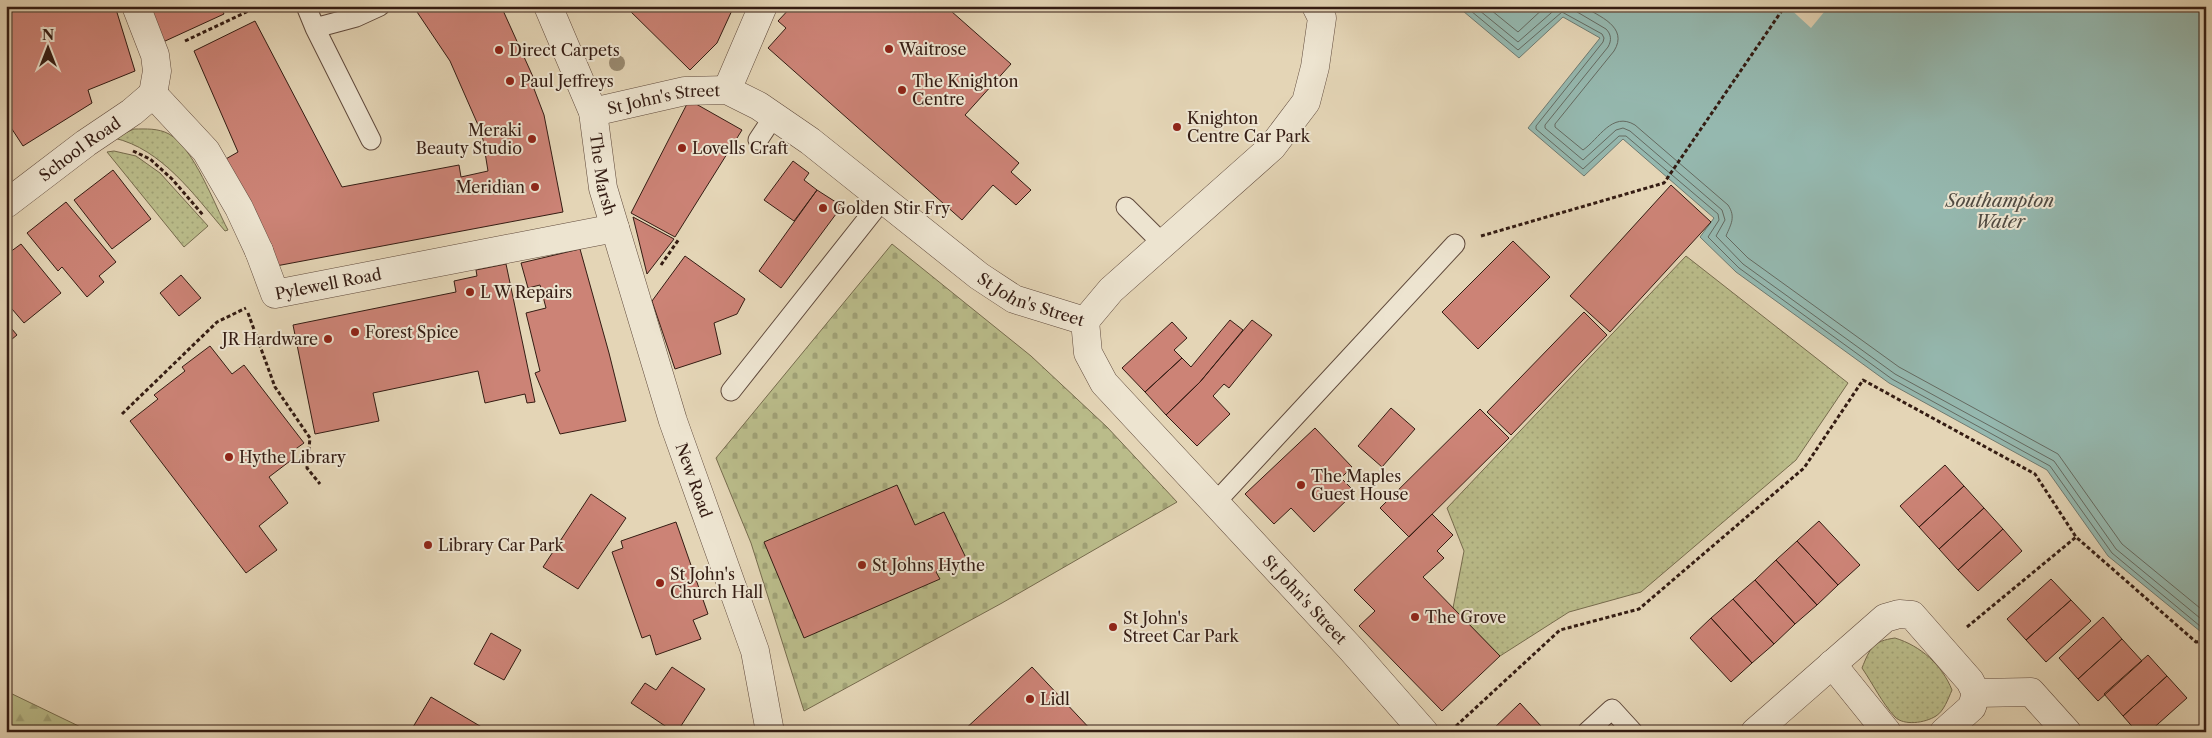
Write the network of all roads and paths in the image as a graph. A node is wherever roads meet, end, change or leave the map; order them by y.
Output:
1 (136, 6) edge
2 (259, 6) edge
3 (306, 6) edge
4 (380, 6) edge
5 (548, 6) edge
6 (763, 6) edge
7 (1316, 6) edge
8 (1785, 6) edge
9 (315, 28) junction
10 (155, 55) junction
11 (727, 90) junction
12 (153, 94) junction
13 (593, 112) junction
14 (774, 116) junction
15 (371, 140) dead end
16 (758, 140) dead end
17 (86, 143) junction
18 (882, 199) junction
19 (6, 204) edge
20 (1126, 207) dead end
21 (205, 218) dead end
22 (615, 228) junction
23 (1163, 244) junction
24 (1455, 244) joint
25 (275, 294) junction
26 (246, 308) junction
27 (1085, 322) junction
28 (731, 391) dead end
29 (122, 414) dead end
30 (320, 484) dead end
31 (1215, 503) junction
32 (2076, 537) junction
33 (2206, 641) edge
34 (1941, 648) junction
35 (1832, 664) junction
36 (1976, 693) junction
37 (770, 732) edge
38 (1424, 732) edge
39 (1450, 732) edge
40 (1586, 732) edge
41 (1633, 732) edge
42 (1755, 732) edge
43 (1887, 732) edge
44 (1944, 732) edge
45 (2067, 732) edge

1 - 10 street
2 - 10 path
3 - 9 lane
4 - 9 lane
5 - 13 street, The Marsh
6 - 11 street
7 - 23 street
8 - 24 path
9 - 15 lane
10 - 12 street
11 - 13 street, St John's Street
11 - 14 street, St John's Street
12 - 17 street, School Road
12 - 25 street, Pylewell Road
13 - 22 street, The Marsh
14 - 16 lane
14 - 18 street, St John's Street
17 - 19 street, School Road
17 - 21 path
18 - 27 street, St John's Street
18 - 28 lane
20 - 23 lane
22 - 25 street, Pylewell Road
22 - 37 street, New Road
23 - 27 street
24 - 31 lane
25 - 26 path
26 - 29 path
26 - 30 path
27 - 31 street, St John's Street
31 - 38 street, St John's Street
32 - 33 path
32 - 34 path
32 - 39 path
34 - 35 street
34 - 36 street
35 - 42 street
35 - 43 street
36 - 44 street
36 - 45 street
40 - 41 lane

